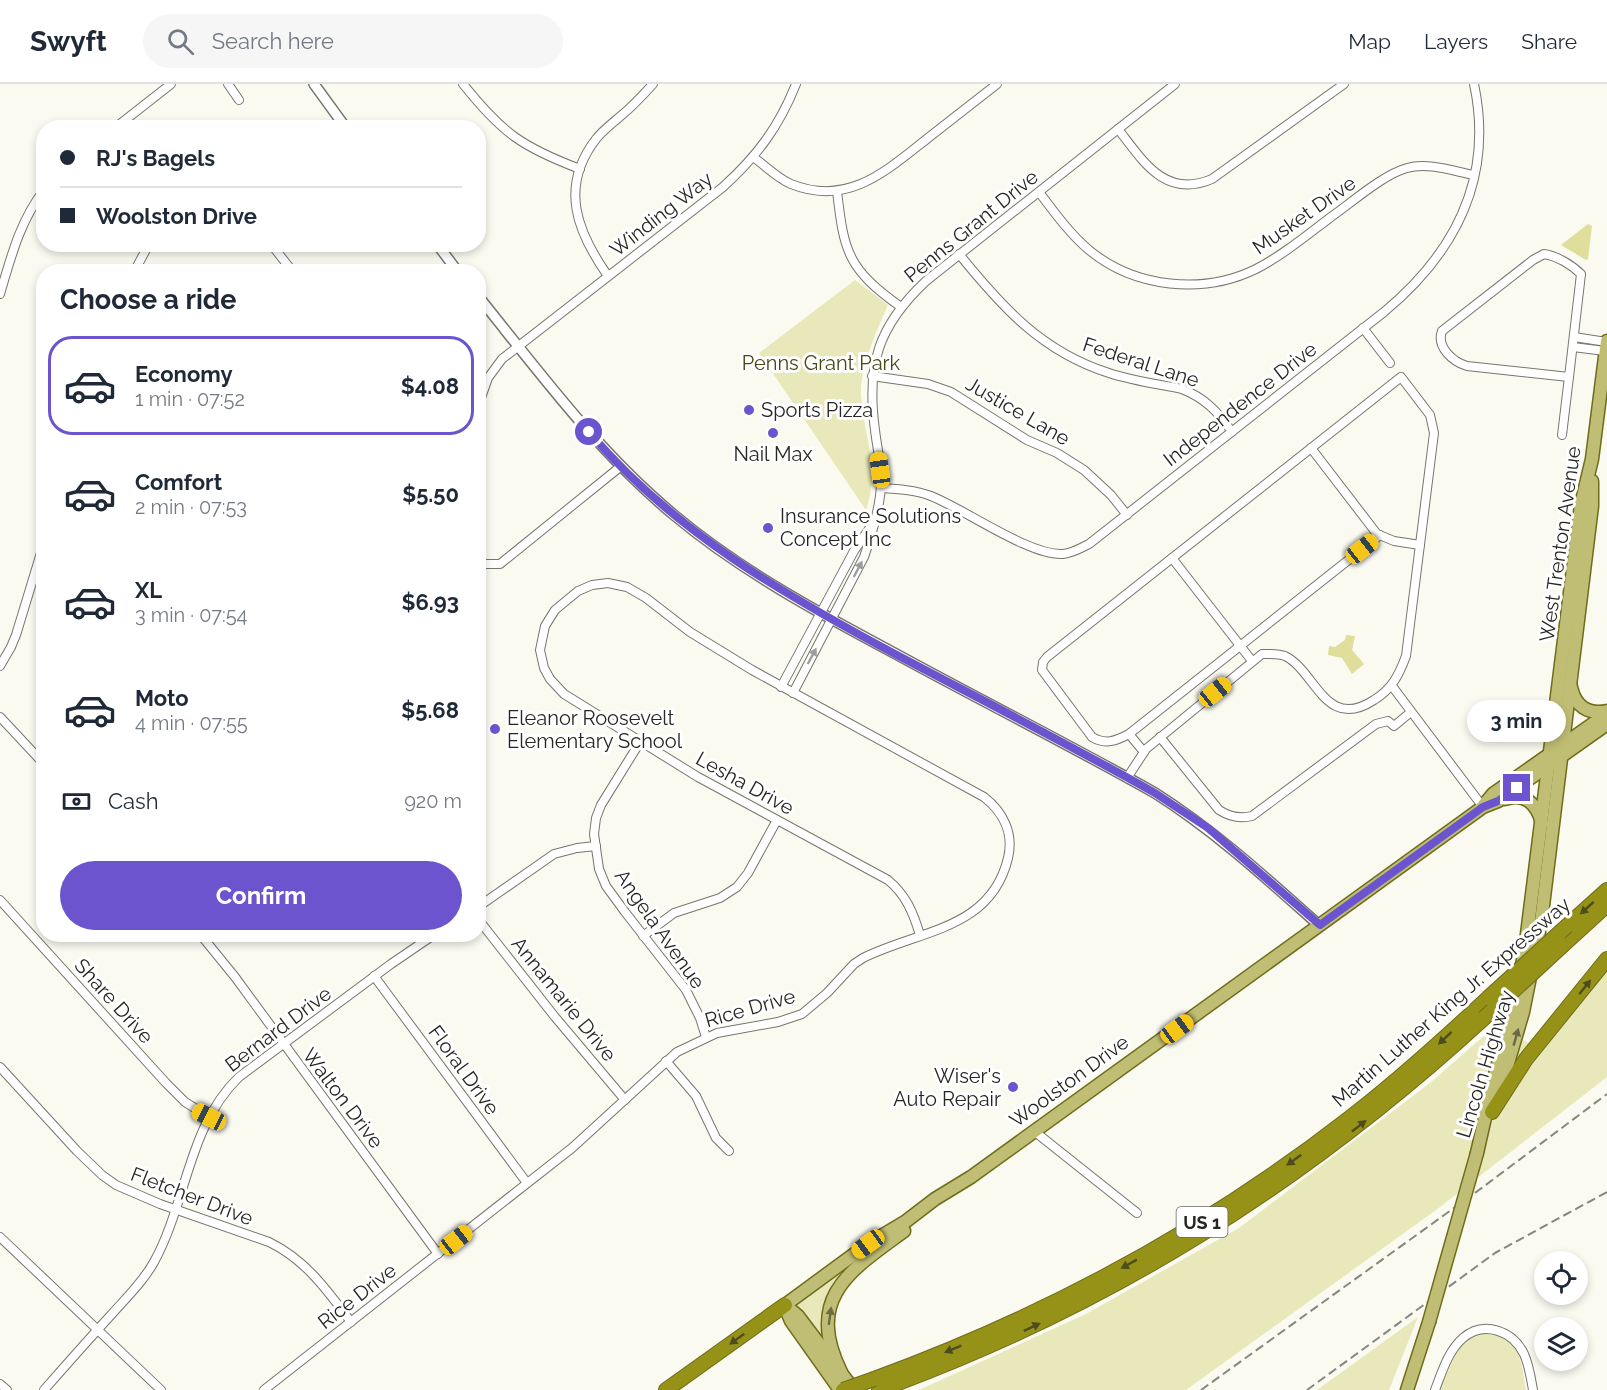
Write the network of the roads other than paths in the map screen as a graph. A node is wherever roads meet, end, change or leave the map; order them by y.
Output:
1 (171, 84) edge
2 (228, 84) edge
3 (314, 84) edge
4 (652, 84) edge
5 (796, 84) edge
6 (997, 84) edge
7 (1176, 84) edge
8 (1344, 84) edge
9 (1474, 84) edge
10 (468, 86) edge
11 (239, 100) dead end
12 (125, 120) edge
13 (340, 120) edge
14 (1118, 129) junction
15 (753, 157) junction
16 (580, 169) junction
17 (1474, 176) junction
18 (837, 190) junction
19 (1039, 192) junction
20 (36, 200) edge
21 (277, 252) edge
22 (960, 254) junction
23 (287, 264) edge
24 (608, 276) junction
25 (0, 292) edge
26 (486, 306) edge
27 (901, 307) junction
28 (1364, 328) junction
29 (1574, 337) junction
30 (1606, 345) edge
31 (519, 346) junction
32 (1573, 347) junction
33 (1390, 363) dead end
34 (872, 376) junction
35 (1569, 377) junction
36 (486, 383) edge
37 (1232, 432) junction
38 (1562, 435) dead end
39 (1311, 448) junction
40 (1592, 459) junction
41 (620, 467) junction
42 (881, 488) junction
43 (876, 515) junction
44 (1127, 515) junction
45 (1380, 535) junction
46 (1420, 545) junction
47 (1172, 558) junction
48 (486, 564) edge
49 (36, 569) edge
50 (821, 614) junction
51 (831, 620) junction
52 (1240, 646) junction
53 (1252, 661) junction
54 (0, 666) edge
55 (1570, 681) junction
56 (1392, 686) junction
57 (781, 687) junction
58 (792, 693) junction
59 (1411, 712) junction
60 (1607, 713) edge
61 (0, 717) edge
62 (1607, 724) edge
63 (1129, 734) junction
64 (1160, 737) junction
65 (640, 742) junction
66 (1144, 752) junction
67 (36, 755) edge
68 (1556, 755) junction
69 (1127, 778) junction
70 (1498, 801) junction
71 (1483, 807) junction
72 (777, 820) junction
73 (1542, 824) junction
74 (596, 846) junction
75 (1607, 890) edge
76 (0, 900) edge
77 (486, 901) edge
78 (1607, 905) edge
79 (1320, 925) junction
80 (486, 928) edge
81 (921, 935) junction
82 (643, 936) junction
83 (36, 940) edge
84 (38, 942) edge
85 (207, 942) edge
86 (423, 942) edge
87 (1607, 959) edge
88 (374, 976) junction
89 (706, 1037) junction
90 (283, 1045) junction
91 (666, 1061) junction
92 (0, 1067) edge
93 (625, 1100) junction
94 (1492, 1112) junction
95 (209, 1117) junction
96 (1034, 1131) junction
97 (729, 1151) dead end
98 (1478, 1153) junction
99 (971, 1177) junction
100 (527, 1183) junction
101 (175, 1209) junction
102 (1137, 1214) dead end
103 (0, 1237) edge
104 (438, 1254) junction
105 (784, 1305) junction
106 (351, 1322) junction
107 (98, 1329) junction
108 (841, 1372) junction
109 (0, 1384) edge
110 (878, 1386) edge
111 (7, 1390) edge
112 (44, 1390) edge
113 (161, 1390) edge
114 (264, 1390) edge
115 (666, 1390) edge
116 (842, 1390) edge
117 (854, 1390) edge
118 (1407, 1390) edge
119 (1435, 1390) edge
120 (1533, 1390) edge

1 - 12 street
2 - 11 street
3 - 13 street
4 - 16 street
5 - 15 street, Winding Way
6 - 18 street
7 - 14 street, Penns Grant Drive
8 - 14 street
9 - 17 street, Independence Drive
10 - 16 street
14 - 19 street, Penns Grant Drive
15 - 18 street
15 - 24 street, Winding Way
16 - 24 street
17 - 19 street, Musket Drive
17 - 28 street, Independence Drive
18 - 27 street
19 - 22 street, Penns Grant Drive
20 - 25 street
21 - 23 street
22 - 27 street, Penns Grant Drive
22 - 37 street, Federal Lane
24 - 31 street, Winding Way
26 - 31 street
27 - 34 street, Penns Grant Drive
28 - 33 street
28 - 37 street, Independence Drive
29 - 30 street
29 - 32 street
29 - 35 street
30 - 32 street
30 - 40 main road, West Trenton Avenue
31 - 36 street, Winding Way
31 - 41 street
32 - 35 street
34 - 42 street, Penns Grant Drive
34 - 44 street, Justice Lane
35 - 38 street
37 - 44 street, Independence Drive
39 - 45 street
39 - 46 street
39 - 47 street
40 - 55 main road
40 - 68 main road, West Trenton Avenue
41 - 48 street
41 - 50 street
42 - 43 street, Penns Grant Drive
42 - 44 street, Independence Drive
43 - 50 street, Penns Grant Drive
51 -> 43 street, Penns Grant Drive
45 - 46 street
45 - 52 street
46 - 56 street
47 - 52 street
47 - 63 street
49 - 54 street
50 - 51 street
50 - 57 street, Penns Grant Drive
58 -> 51 street, Penns Grant Drive
51 - 69 street
52 - 53 street
52 - 63 street
53 - 56 street
53 - 64 street
55 - 60 main road
55 - 68 main road
56 - 59 street
57 - 58 street, Rice Drive
57 - 65 street, Lesha Drive
58 - 81 street, Rice Drive
59 - 64 street
59 - 71 street
60 - 68 main road
61 - 67 street
62 - 68 main road
63 - 66 street
64 - 66 street
65 - 72 street, Lesha Drive
65 - 74 street, Angela Avenue
66 - 69 street
68 - 70 main road, Woolston Drive
68 - 71 main road, Woolston Drive
68 - 73 main road, Lincoln Highway
94 -> 68 main road, Lincoln Highway
69 - 79 street
70 - 71 main road, Woolston Drive
70 - 73 main road
71 - 79 main road, Woolston Drive
72 - 81 street, Lesha Drive
72 - 82 street
73 - 98 main road, Lincoln Highway
74 - 77 street
74 - 82 street, Angela Avenue
75 -> 110 highway, Martin Luther King Jr. Expressway / US 1, bridge
76 - 83 street, Share Drive
110 -> 78 highway, Martin Luther King Jr. Expressway / US 1, bridge
79 - 96 main road, Woolston Drive
80 - 93 street, Annamarie Drive
81 - 89 street, Rice Drive
82 - 89 street, Angela Avenue
84 - 95 street, Share Drive
85 - 90 street, Walton Drive
86 - 88 street, Bernard Drive
94 -> 87 highway
88 - 90 street, Bernard Drive
88 - 100 street, Floral Drive
89 - 91 street, Rice Drive
90 - 95 street, Bernard Drive
90 - 104 street, Walton Drive
91 - 93 street, Rice Drive
91 - 97 street
92 - 101 street, Fletcher Drive
93 - 100 street, Rice Drive
94 - 98 main road, Lincoln Highway
95 - 101 street, Bernard Drive
96 - 99 main road, Woolston Drive
96 - 102 street
98 - 118 main road, Lincoln Highway, bridge
99 - 105 main road, Woolston Drive
108 -> 99 main road, Woolston Drive
100 - 104 street, Rice Drive
101 - 106 street, Fletcher Drive
101 - 107 street, Bernard Drive
103 - 107 street
104 - 106 street, Rice Drive
105 - 108 main road, Woolston Drive
105 -> 115 highway
105 - 116 main road
106 - 114 street, Rice Drive
107 - 112 street, Bernard Drive
107 - 113 street
108 - 117 main road, Woolston Drive
109 - 111 street
110 - 116 highway, Martin Luther King Jr. Expressway / US 1, bridge
119 - 120 street

